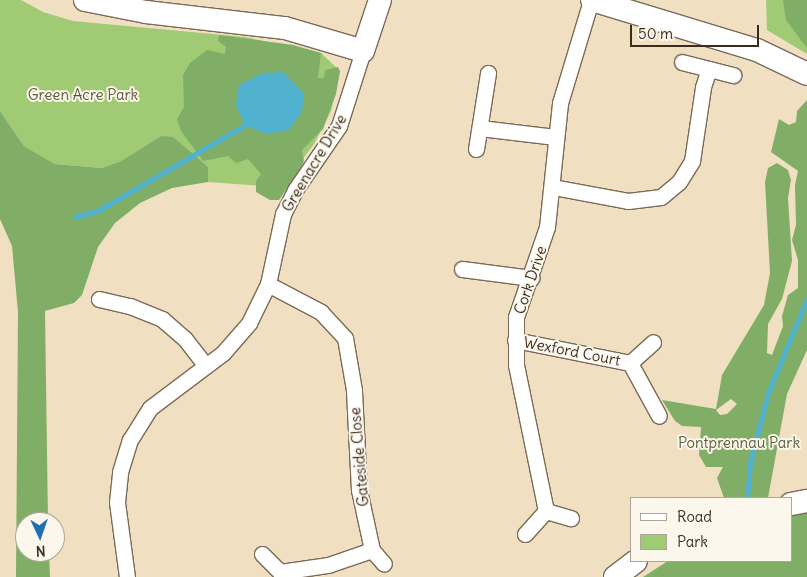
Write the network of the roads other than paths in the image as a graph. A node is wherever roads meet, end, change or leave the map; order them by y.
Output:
1 (85, 0) edge
2 (380, 0) edge
3 (591, 0) edge
4 (363, 51) junction
5 (682, 62) dead end
6 (709, 69) junction
7 (488, 73) dead end
8 (807, 74) edge
9 (733, 75) dead end
10 (480, 128) junction
11 (555, 137) junction
12 (476, 149) dead end
13 (553, 187) junction
14 (462, 269) dead end
15 (531, 278) junction
16 (268, 284) junction
17 (99, 299) dead end
18 (515, 340) junction
19 (653, 342) dead end
20 (630, 363) junction
21 (206, 366) junction
22 (659, 416) dead end
23 (807, 501) edge
24 (792, 504) edge
25 (546, 511) junction
26 (571, 518) dead end
27 (524, 534) dead end
28 (372, 550) junction
29 (262, 554) dead end
30 (635, 562) edge
31 (384, 564) dead end
32 (279, 574) edge
33 (128, 577) edge
34 (615, 577) edge

1 - 4 street
2 - 4 street
3 - 8 street
3 - 11 street, Cork Drive
4 - 16 street, Greenacre Drive
5 - 6 street
6 - 9 street
6 - 13 street
7 - 10 street
10 - 11 street
10 - 12 street
11 - 13 street, Cork Drive
13 - 15 street, Cork Drive
14 - 15 street
15 - 18 street, Cork Drive
16 - 21 street, Greenacre Drive
16 - 28 street, Gateside Close
17 - 21 street
18 - 20 street, Wexford Court
18 - 25 street, Cork Drive
19 - 20 street, Wexford Court
20 - 22 street, Wexford Court
21 - 33 street, Greenacre Drive
23 - 24 street
25 - 26 street
25 - 27 street
28 - 31 street
28 - 32 street
29 - 32 street
30 - 34 street

